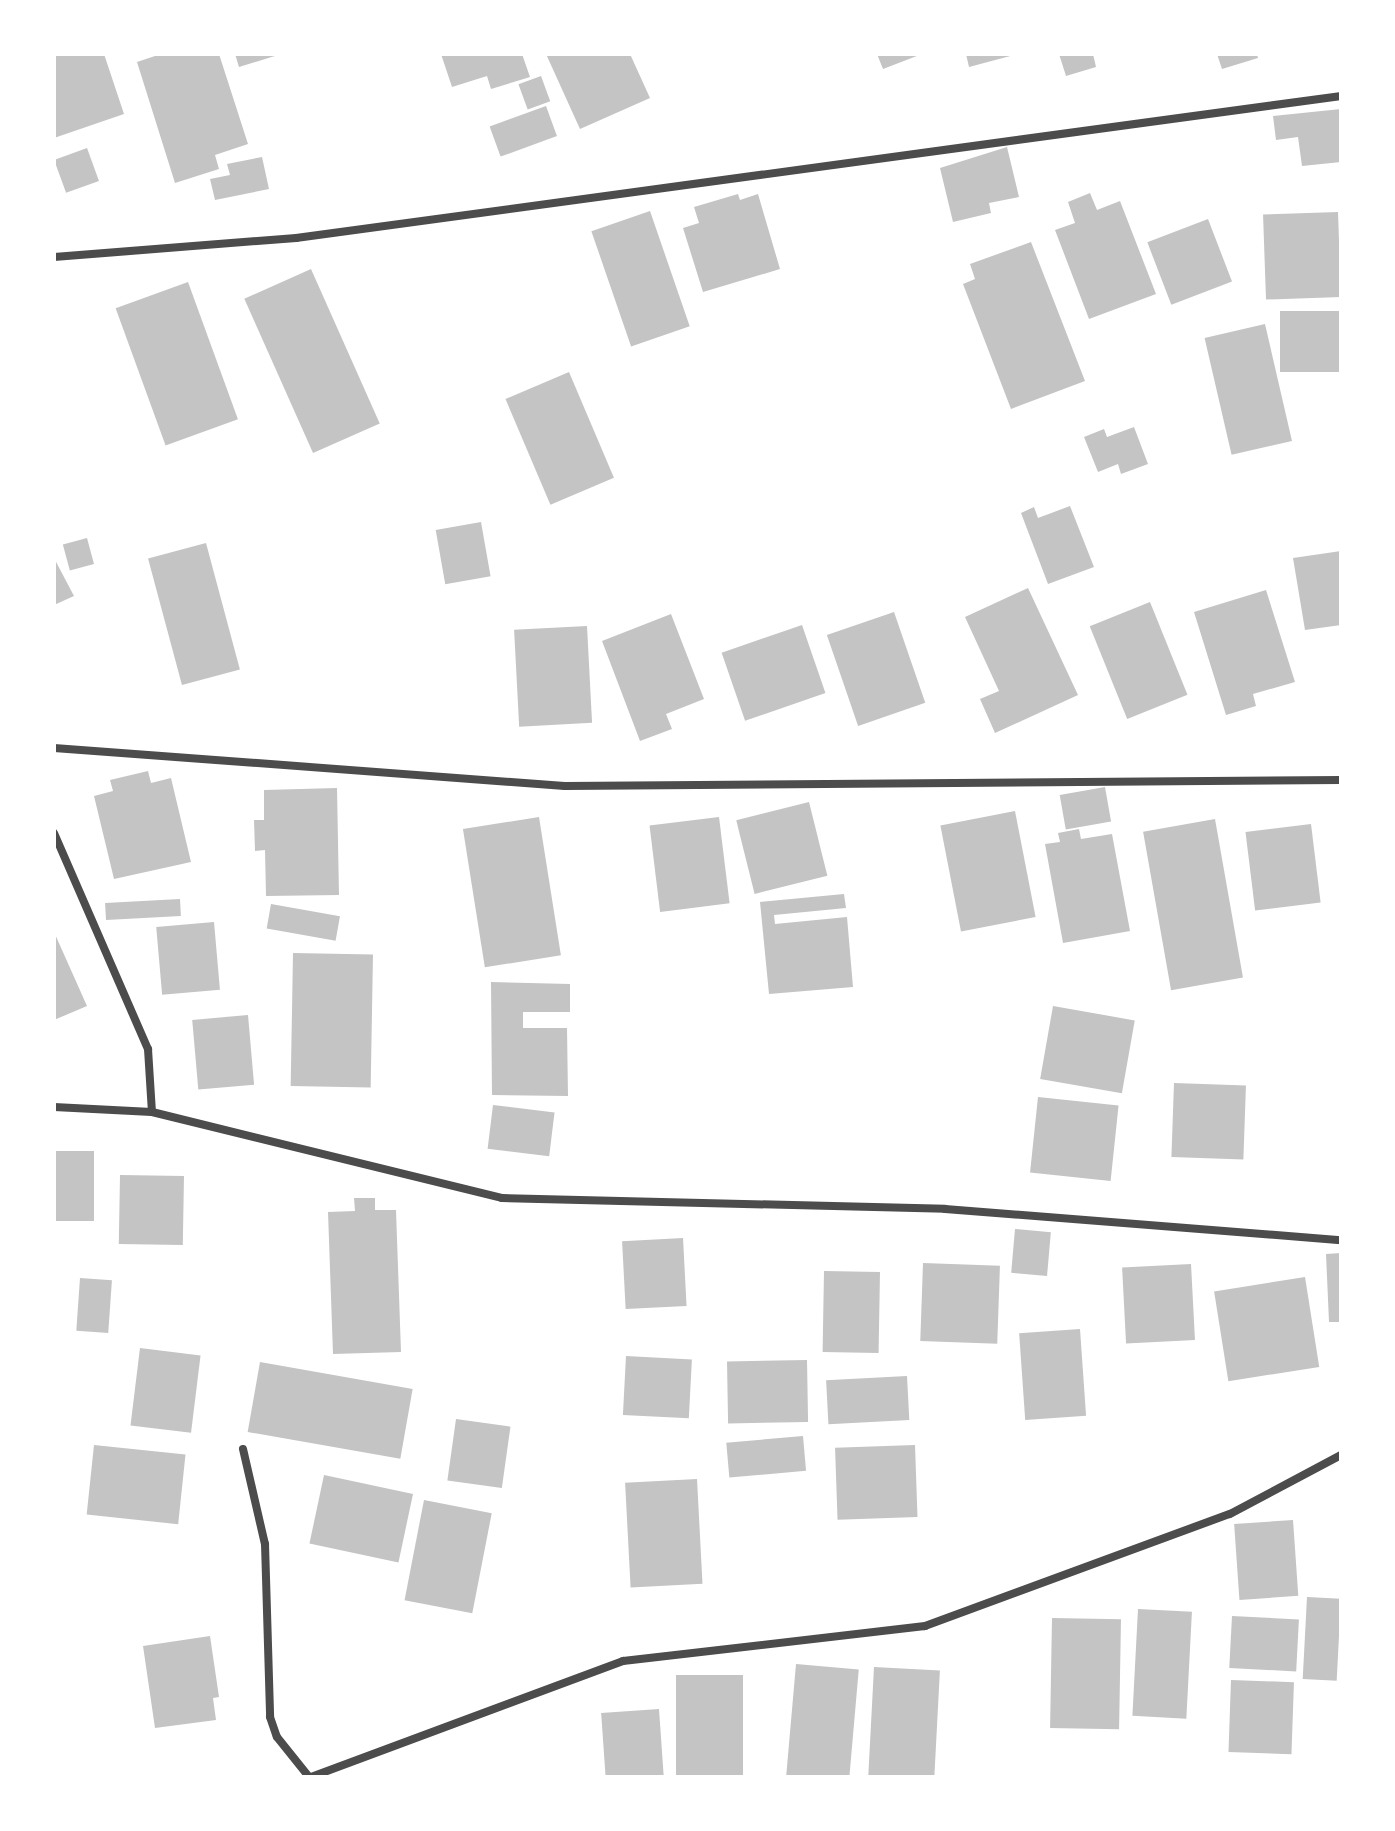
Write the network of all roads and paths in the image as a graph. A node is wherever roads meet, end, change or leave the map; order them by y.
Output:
1 (1341, 96) edge
2 (54, 257) edge
3 (54, 748) edge
4 (1341, 780) edge
5 (54, 833) edge
6 (54, 1107) edge
7 (152, 1112) junction
8 (1341, 1240) edge
9 (243, 1449) dead end
10 (1341, 1455) edge
11 (310, 1777) edge

1 - 2 street
3 - 4 street
5 - 7 street
6 - 7 street
7 - 8 street
9 - 11 street
10 - 11 street

